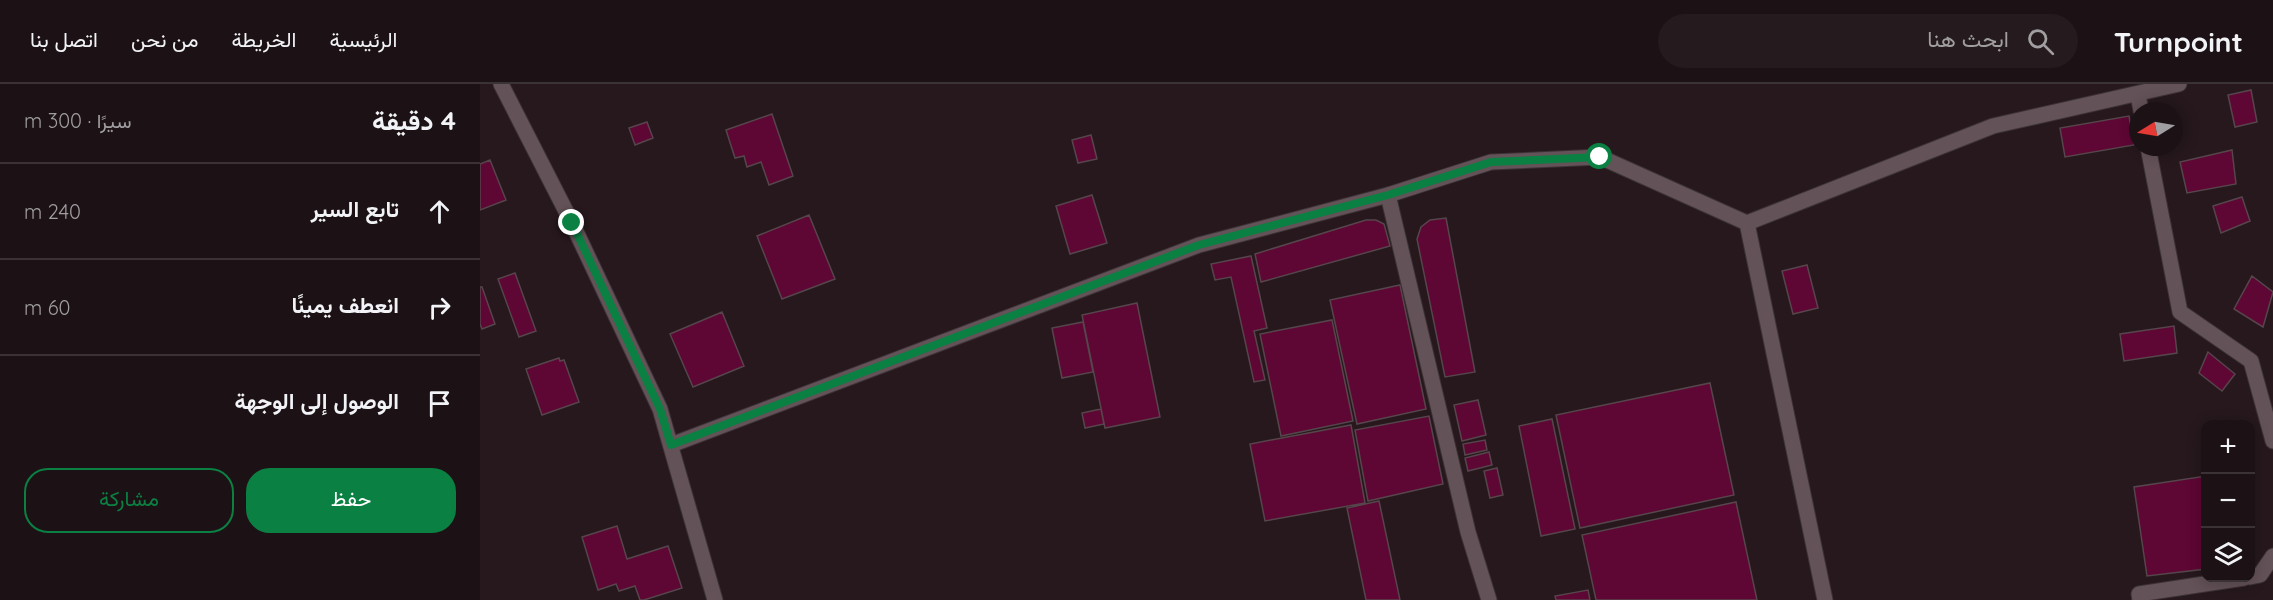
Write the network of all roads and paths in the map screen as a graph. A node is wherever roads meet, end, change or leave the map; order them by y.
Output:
1 (501, 84) edge
2 (2179, 84) edge
3 (2138, 94) junction
4 (2139, 102) edge
5 (2150, 156) edge
6 (1388, 195) junction
7 (1748, 223) junction
8 (2273, 441) edge
9 (671, 445) junction
10 (2273, 556) edge
11 (2255, 576) edge
12 (2218, 582) edge
13 (716, 600) edge
14 (1489, 600) edge
15 (1825, 600) edge
16 (2140, 600) edge

1 - 9 street
2 - 3 street
3 - 4 street
3 - 7 street
5 - 8 street
6 - 7 street
6 - 9 street
6 - 14 street
7 - 15 street
9 - 13 street
10 - 11 street
12 - 16 street

